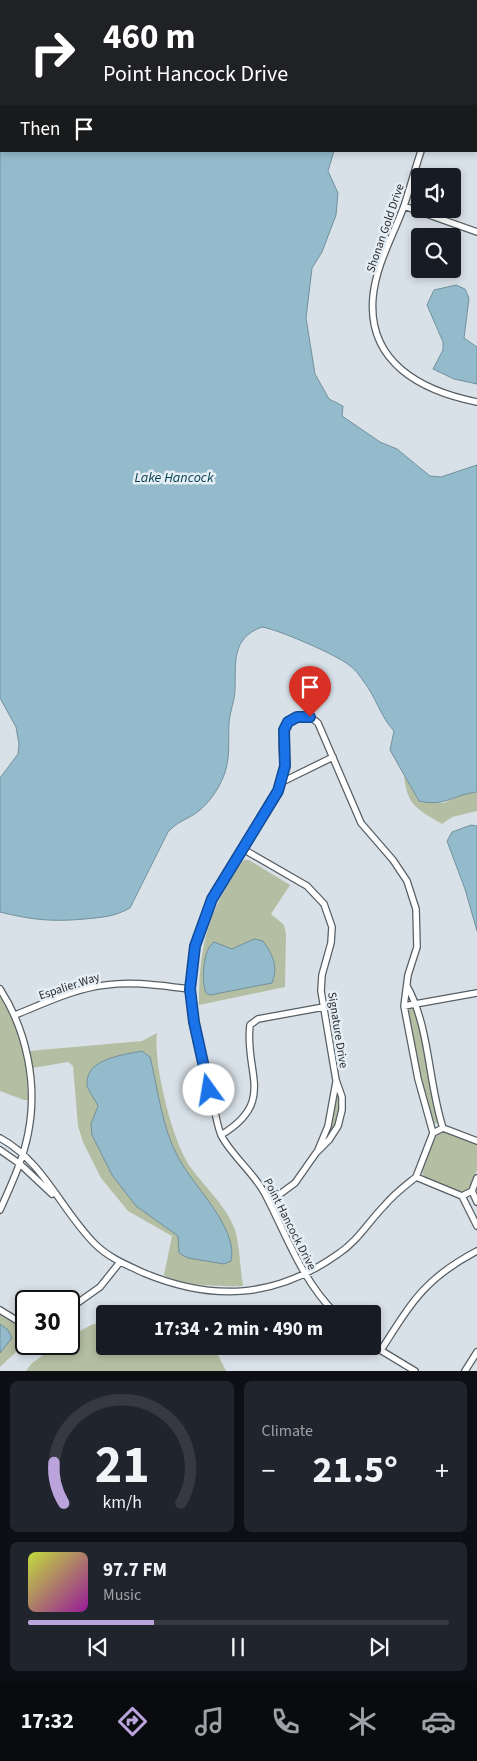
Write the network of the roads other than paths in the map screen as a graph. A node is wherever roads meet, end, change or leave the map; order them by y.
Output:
1 (421, 152) edge
2 (404, 206) junction
3 (477, 232) edge
4 (477, 402) edge
5 (333, 757) junction
6 (282, 782) junction
7 (243, 848) junction
8 (406, 984) junction
9 (0, 989) edge
10 (190, 989) junction
11 (477, 993) edge
12 (417, 1005) junction
13 (404, 1006) junction
14 (324, 1007) junction
15 (15, 1016) junction
16 (336, 1080) junction
17 (443, 1128) junction
18 (434, 1133) junction
19 (221, 1135) junction
20 (0, 1138) edge
21 (477, 1141) edge
22 (0, 1150) edge
23 (316, 1153) junction
24 (23, 1154) junction
25 (20, 1164) junction
26 (416, 1177) junction
27 (477, 1178) edge
28 (472, 1192) junction
29 (462, 1196) junction
30 (61, 1202) junction
31 (269, 1202) junction
32 (477, 1202) edge
33 (0, 1210) edge
34 (477, 1226) edge
35 (477, 1251) edge
36 (120, 1262) junction
37 (305, 1275) junction
38 (80, 1301) edge
39 (329, 1305) edge
40 (0, 1310) edge
41 (15, 1319) edge
42 (381, 1350) joint
43 (477, 1352) edge
44 (415, 1371) edge
45 (465, 1371) edge

1 - 2 street, Shonan Gold Drive
2 - 3 street
2 - 4 street, Shonan Gold Drive
5 - 6 street
5 - 6 street, Point Hancock Drive
5 - 8 street, Point Hancock Drive
6 - 7 street, Point Hancock Drive
7 - 10 street, Point Hancock Drive
7 - 14 street, Signature Drive
8 - 12 street
8 - 13 street, Point Hancock Drive
9 - 15 street
10 - 15 street, Espalier Way
10 - 19 street, Point Hancock Drive
11 - 12 street
12 - 13 street
12 - 17 street
13 - 18 street, Point Hancock Drive
14 - 16 street, Signature Drive
14 - 19 street
15 - 24 street
16 - 23 street, Signature Drive
16 - 23 street, Signature Drive
17 - 18 street
17 - 21 street
18 - 26 street
19 - 31 street, Point Hancock Drive
20 - 24 street
22 - 25 street
23 - 31 street, Signature Drive
24 - 25 street
24 - 30 street
25 - 30 street
25 - 33 street
26 - 29 street
26 - 37 street
27 - 28 street
28 - 29 street
28 - 32 street
29 - 34 street
30 - 36 street
31 - 37 street, Point Hancock Drive
35 - 42 street
36 - 37 street
36 - 38 street
37 - 39 street, Point Hancock Drive
40 - 41 street
42 - 44 street
43 - 45 street

